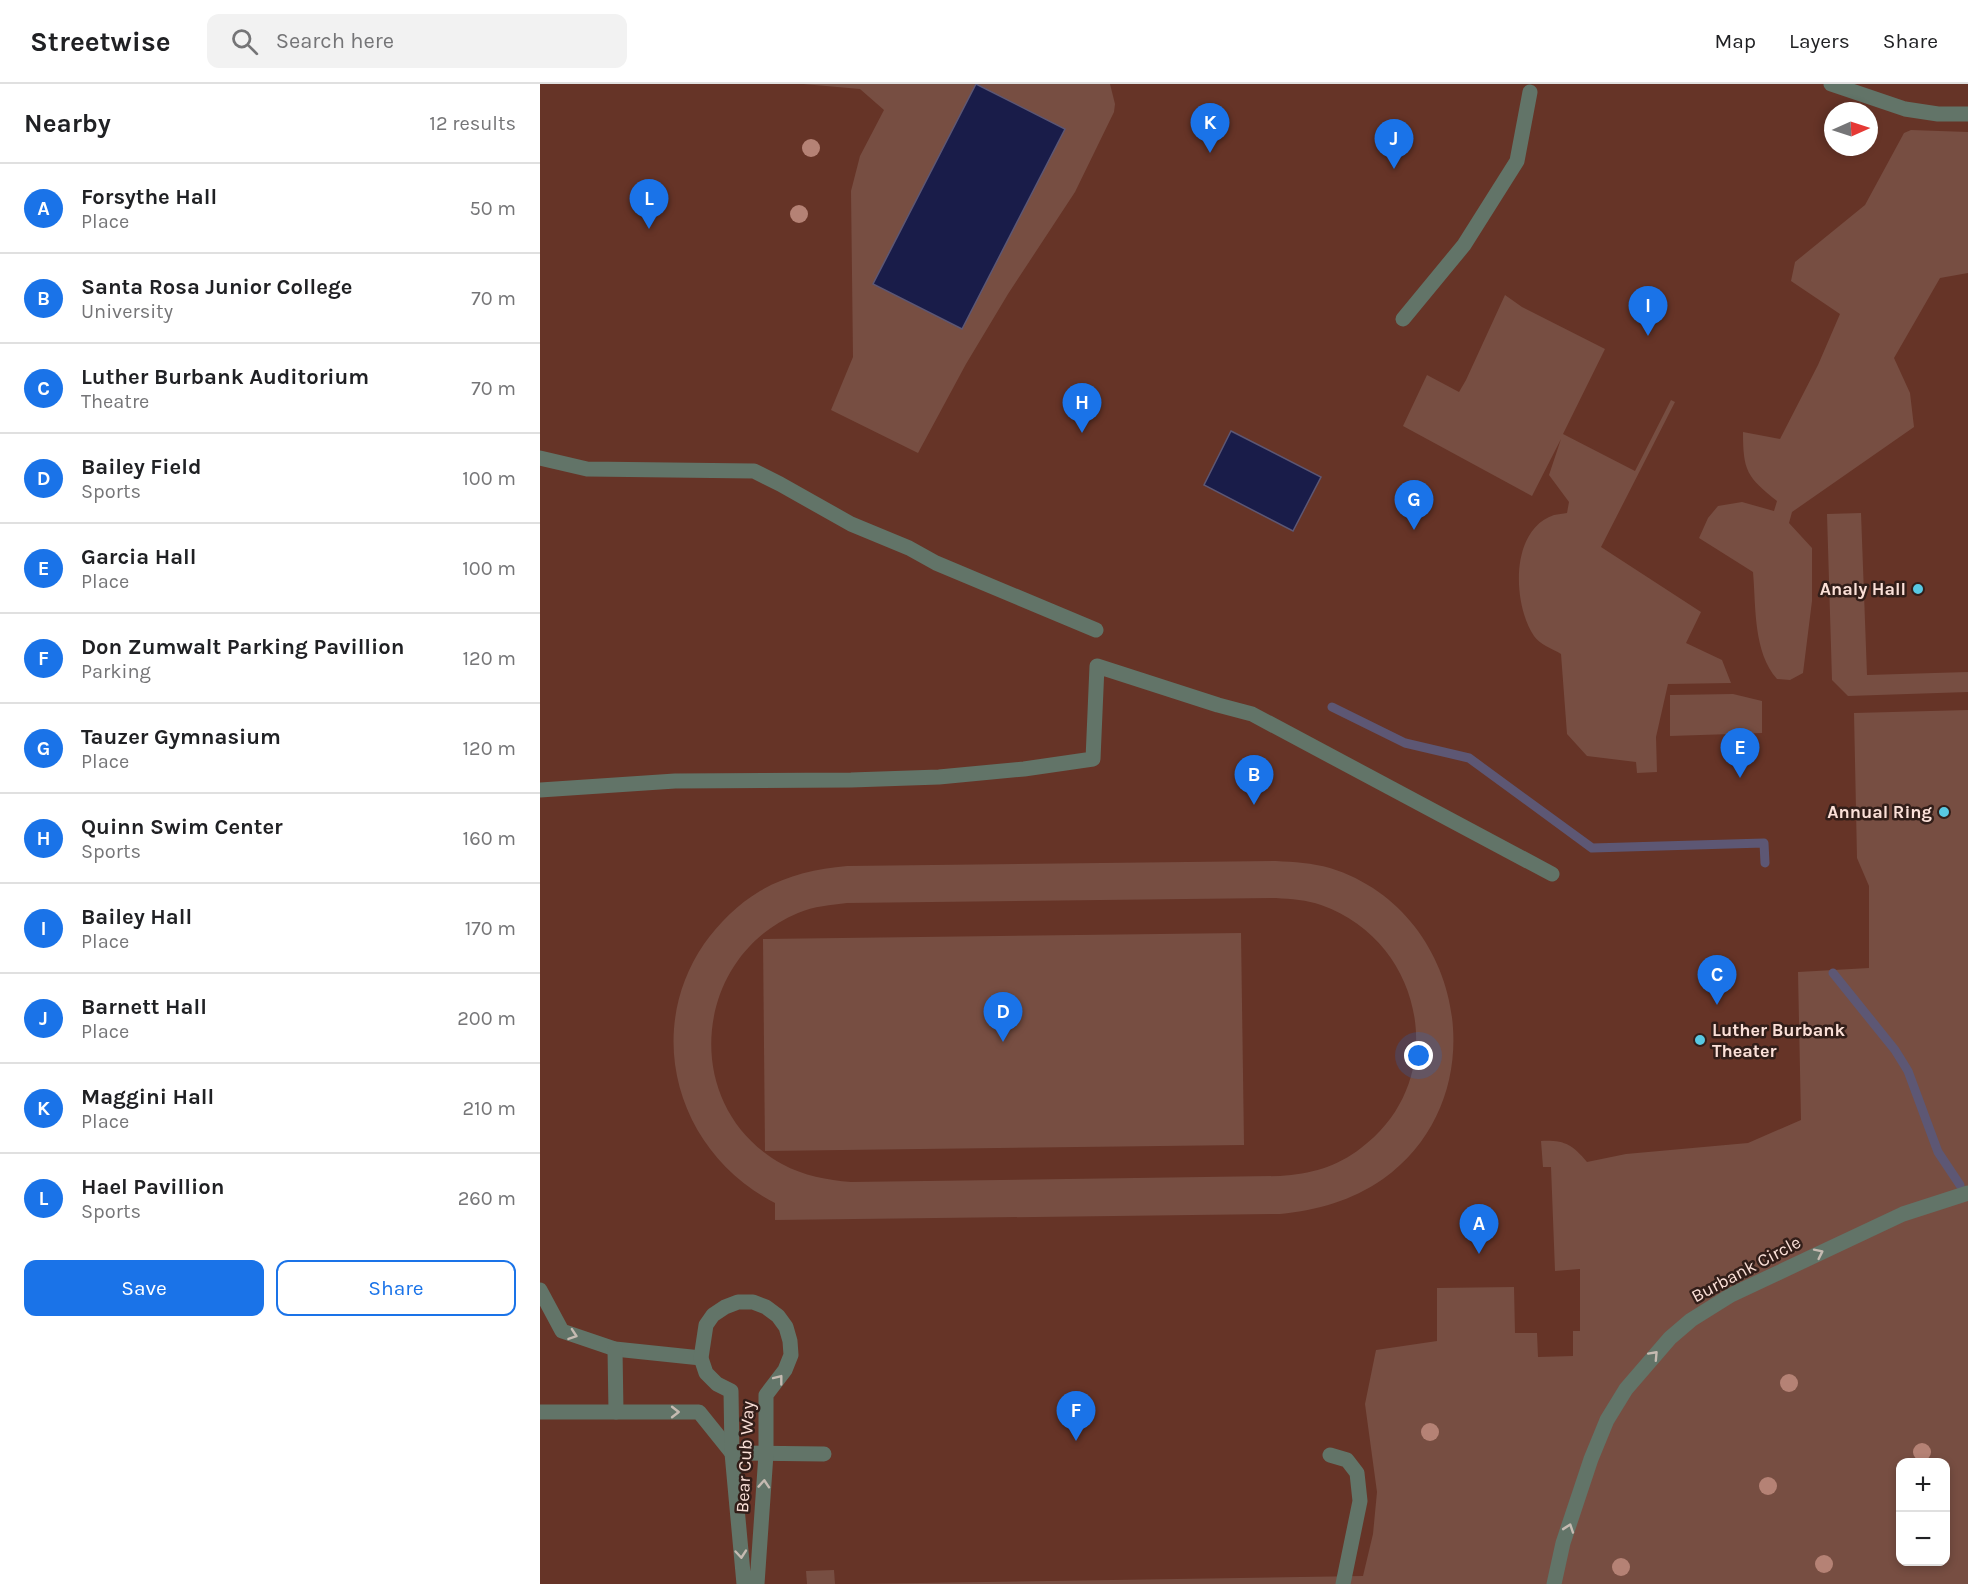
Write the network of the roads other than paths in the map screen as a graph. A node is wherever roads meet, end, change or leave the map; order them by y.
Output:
1 (1831, 84) edge
2 (1529, 91) edge
3 (1968, 114) edge
4 (1403, 319) dead end
5 (540, 458) edge
6 (1096, 630) dead end
7 (540, 790) edge
8 (1552, 874) dead end
9 (1968, 1193) edge
10 (540, 1290) edge
11 (615, 1349) junction
12 (701, 1358) junction
13 (616, 1412) junction
14 (541, 1413) edge
15 (732, 1454) junction
16 (766, 1454) junction
17 (824, 1454) dead end
18 (1330, 1455) dead end
19 (744, 1584) edge
20 (757, 1584) edge
21 (1343, 1584) edge
22 (1554, 1584) edge

1 - 3 lane
2 - 4 lane
5 - 6 lane
7 - 8 lane
22 -> 9 lane, Burbank Circle
10 -> 11 lane
11 - 12 lane
11 - 13 lane
12 - 15 lane, Bear Cub Way
16 -> 12 lane, Bear Cub Way
13 - 14 lane
13 -> 15 lane
15 - 16 lane
15 -> 19 lane, Bear Cub Way
16 - 17 lane
20 -> 16 lane, Bear Cub Way
18 - 21 lane

